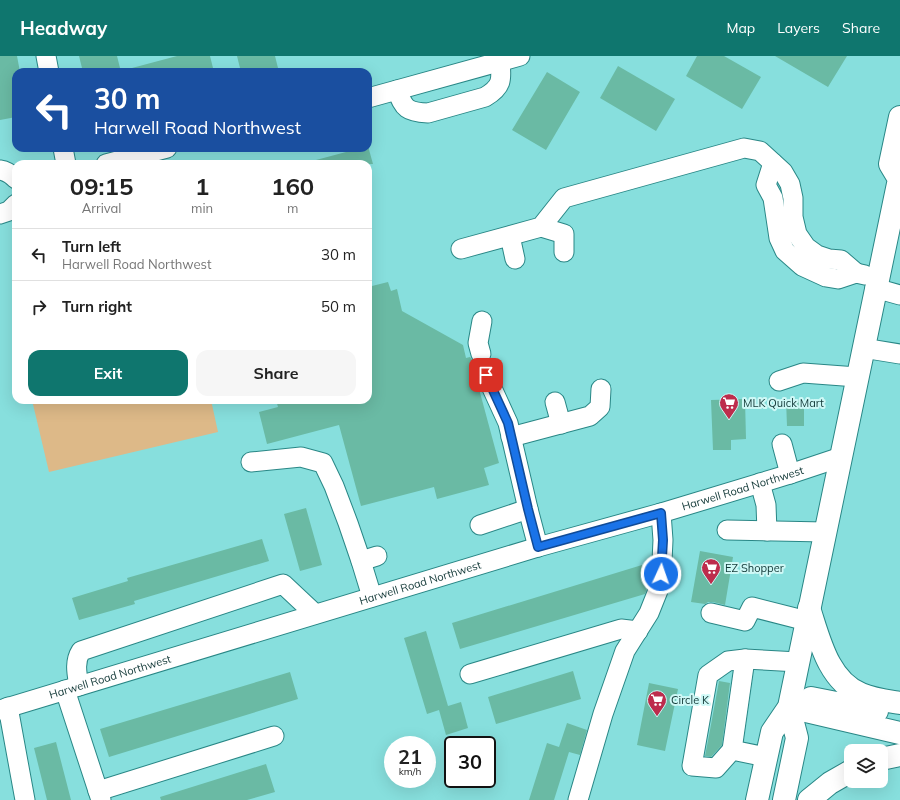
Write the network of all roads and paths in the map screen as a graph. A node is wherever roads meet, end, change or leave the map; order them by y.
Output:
1 (46, 56) edge
2 (520, 56) edge
3 (500, 62) junction
4 (48, 68) edge
5 (397, 90) junction
6 (372, 97) edge
7 (900, 117) edge
8 (152, 152) edge
9 (121, 160) edge
10 (773, 163) junction
11 (0, 170) edge
12 (12, 174) edge
13 (899, 179) edge
14 (12, 209) edge
15 (0, 214) edge
16 (896, 214) edge
17 (541, 227) junction
18 (510, 236) junction
19 (461, 249) dead end
20 (564, 252) dead end
21 (515, 259) dead end
22 (856, 273) junction
23 (877, 282) junction
24 (900, 295) edge
25 (482, 321) dead end
26 (863, 348) junction
27 (480, 354) dead end
28 (900, 354) edge
29 (486, 375) dead end
30 (857, 378) junction
31 (779, 381) dead end
32 (601, 389) dead end
33 (555, 402) dead end
34 (561, 424) junction
35 (511, 437) junction
36 (782, 444) dead end
37 (841, 457) junction
38 (251, 462) dead end
39 (790, 474) junction
40 (760, 482) junction
41 (528, 509) junction
42 (661, 513) junction
43 (480, 525) dead end
44 (727, 530) dead end
45 (767, 531) junction
46 (825, 532) junction
47 (538, 547) junction
48 (372, 597) junction
49 (711, 613) dead end
50 (315, 614) junction
51 (808, 614) junction
52 (638, 631) junction
53 (746, 659) junction
54 (798, 662) junction
55 (470, 674) dead end
56 (72, 688) junction
57 (790, 701) junction
58 (900, 704) edge
59 (4, 709) edge
60 (900, 716) edge
61 (900, 733) edge
62 (274, 736) dead end
63 (732, 750) junction
64 (900, 754) edge
65 (766, 757) junction
66 (888, 757) edge
67 (844, 775) edge
68 (100, 795) edge
69 (25, 800) edge
70 (578, 800) edge
71 (757, 800) edge
72 (784, 800) edge
73 (809, 800) edge

1 - 4 street
2 - 3 street
3 - 5 street
3 - 5 street
5 - 6 street
7 - 13 main road
8 - 9 street
10 - 17 street
10 - 22 street
10 - 22 street
11 - 12 street
13 - 16 main road
14 - 15 street
16 - 23 main road
17 - 18 street
17 - 20 street
18 - 19 street
18 - 21 street
22 - 23 street
23 - 24 street
23 - 26 main road
25 - 27 street
26 - 28 street
26 - 30 main road
29 - 35 street
30 - 31 street
30 - 37 main road
32 - 34 street
33 - 34 street
34 - 35 street
35 - 41 street
36 - 39 street
37 - 39 street, Harwell Road Northwest
37 - 46 main road
38 - 48 street
39 - 40 street, Harwell Road Northwest
40 - 42 street, Harwell Road Northwest
40 - 45 street
41 - 43 street
41 - 47 street
42 - 47 street, Harwell Road Northwest
42 - 52 street
44 - 45 street
45 - 46 street
46 - 51 main road
47 - 48 street, Harwell Road Northwest
48 - 50 street, Harwell Road Northwest
49 - 51 street
50 - 56 street, Harwell Road Northwest
50 - 56 street
51 - 54 main road
51 - 58 main road
52 - 55 street
52 - 70 street
53 - 54 street
53 - 63 street
53 - 63 street
54 - 57 main road
56 - 59 street, Harwell Road Northwest
56 - 68 street
57 - 60 main road
57 - 61 main road
57 - 65 main road
57 - 72 main road
59 - 69 street
62 - 68 street
63 - 65 street
64 - 66 main road
65 - 71 main road
67 - 73 main road

